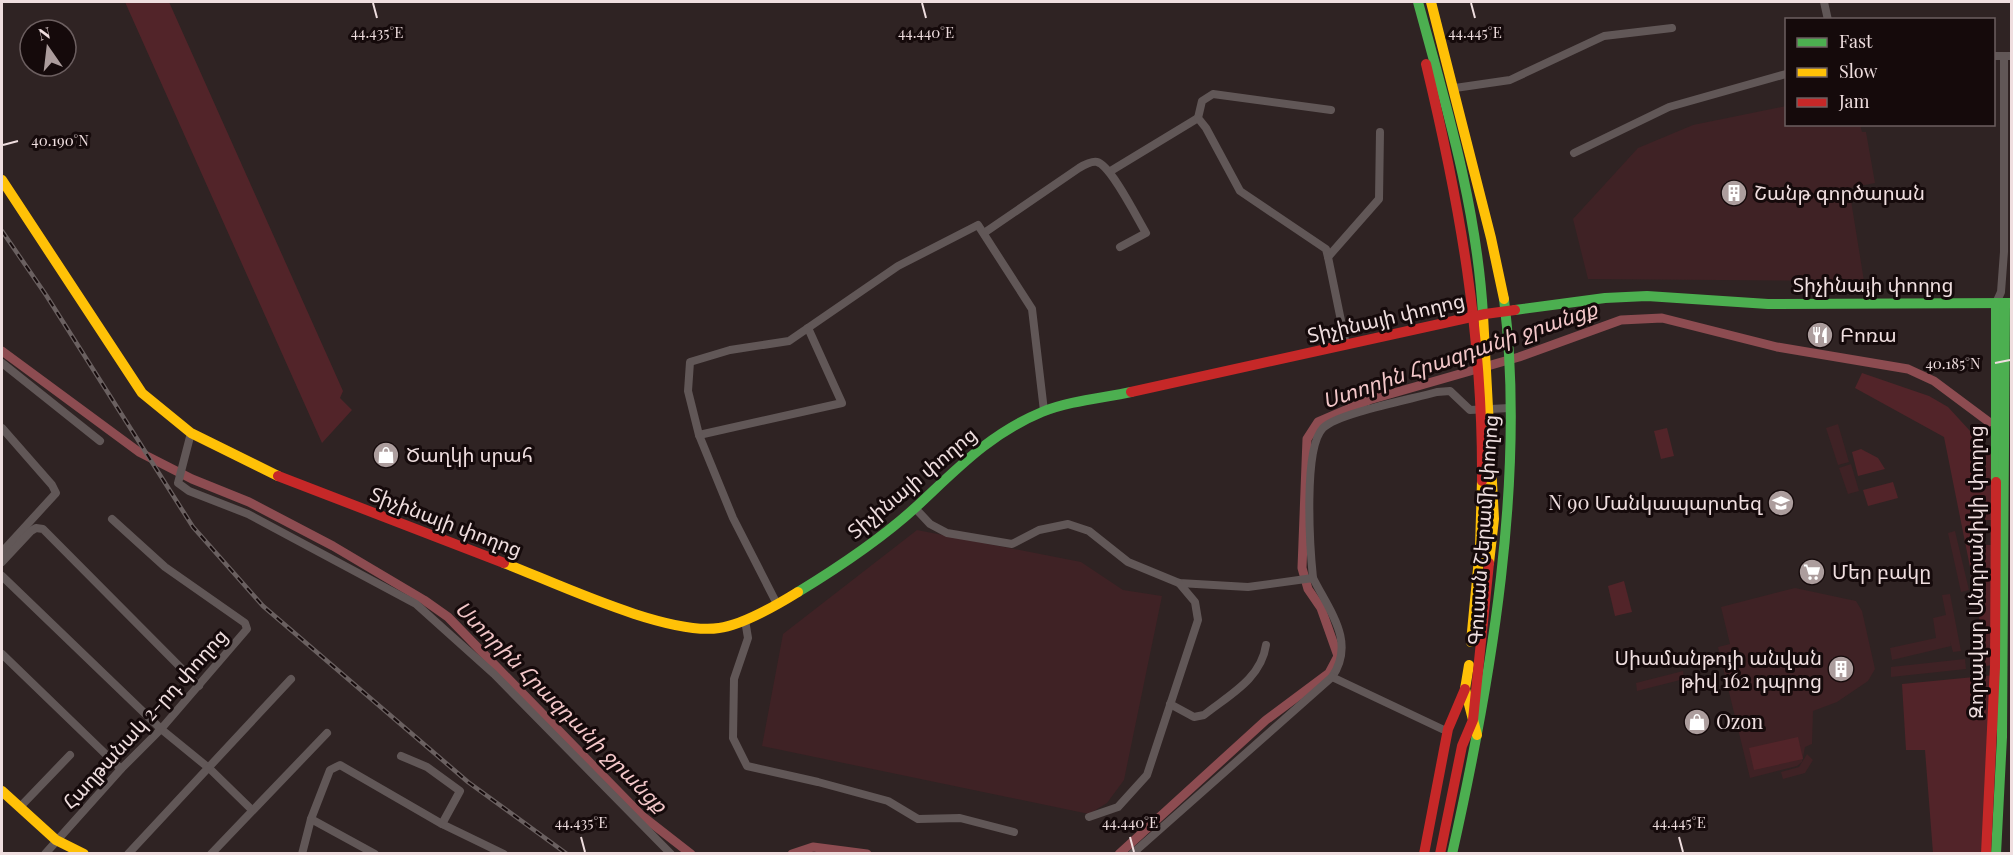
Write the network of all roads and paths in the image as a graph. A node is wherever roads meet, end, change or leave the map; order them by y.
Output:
1 (1408, 2) edge
2 (1418, 2) edge
3 (1431, 2) edge
4 (1824, 2) edge
5 (1828, 18) edge
6 (1672, 28) dead end
7 (2008, 56) edge
8 (1785, 74) edge
9 (1455, 88) junction
10 (1331, 110) dead end
11 (1198, 118) junction
12 (1380, 132) dead end
13 (1574, 153) dead end
14 (1109, 172) junction
15 (2, 180) edge
16 (1461, 190) junction
17 (984, 233) junction
18 (1120, 247) dead end
19 (1328, 257) junction
20 (2003, 300) edge
21 (1506, 312) junction
22 (808, 328) junction
23 (1346, 345) junction
24 (2, 363) edge
25 (1510, 408) junction
26 (1044, 411) junction
27 (2, 428) edge
28 (1486, 429) junction
29 (191, 433) junction
30 (699, 435) junction
31 (100, 441) dead end
32 (915, 508) junction
33 (112, 519) dead end
34 (2, 552) edge
35 (2, 562) edge
36 (2, 576) edge
37 (1311, 579) junction
38 (1179, 583) junction
39 (777, 604) junction
40 (746, 620) junction
41 (1266, 645) dead end
42 (2, 654) edge
43 (1999, 668) junction
44 (1332, 677) junction
45 (291, 679) dead end
46 (199, 686) junction
47 (1465, 689) junction
48 (1170, 704) junction
49 (1473, 720) junction
50 (161, 729) junction
51 (1442, 729) dead end
52 (327, 733) dead end
53 (1474, 740) junction
54 (70, 755) dead end
55 (401, 756) dead end
56 (121, 769) junction
57 (210, 769) junction
58 (2, 791) edge
59 (20, 807) junction
60 (252, 810) junction
61 (1089, 817) dead end
62 (311, 819) junction
63 (442, 824) junction
64 (1014, 832) dead end
65 (56, 840) junction
66 (45, 854) edge
67 (84, 854) edge
68 (128, 854) edge
69 (211, 854) edge
70 (302, 854) edge
71 (375, 854) edge
72 (504, 854) edge
73 (671, 854) edge
74 (1132, 854) edge
75 (1424, 854) edge
76 (1440, 854) edge
77 (1452, 854) edge
78 (1986, 854) edge
79 (1996, 854) edge

1 - 16 main road
2 - 16 main road
3 - 9 main road, Գուսան Շերամի փողոց
4 - 5 street
6 - 9 street
7 - 20 street
8 - 13 street
9 - 21 main road, Գուսան Շերամի փողոց
10 - 11 street
11 - 14 street
11 - 19 street
12 - 19 street
14 - 17 street
14 - 18 street
15 - 29 main road, Տիչինայի փողոց
16 - 28 main road
17 - 22 street
17 - 26 street
19 - 23 street
20 - 21 main road, Տիչինայի փողոց
20 - 43 main road, Զորավար Անդրանիկի փողոց
21 - 23 main road, Տիչինայի փողոց
21 - 25 main road, Գուսան Շերամի փողոց
22 - 30 street
22 - 30 street
23 - 26 main road, Տիչինայի փողոց
24 - 31 street
25 - 37 street
25 - 53 main road, Գուսան Շերամի փողոց
26 - 32 main road, Տիչինայի փողոց
27 - 34 street
28 - 47 main road
28 - 49 main road
29 - 40 main road, Տիչինայի փողոց
29 - 73 street
30 - 39 street
32 - 38 street
32 - 39 main road, Տիչինայի փողոց
33 - 46 street, Հաղթանակ 2-րդ փողոց
35 - 46 street
36 - 50 street
37 - 38 street
37 - 44 street
38 - 48 street
39 - 40 main road, Տիչինայի փողոց
40 - 64 street
41 - 48 street
42 - 56 street
43 - 78 main road, Զորավար Անդրանիկի փողոց
43 - 79 main road, Զորավար Անդրանիկի փողոց
44 - 51 street
44 - 74 street
45 - 57 street
46 - 50 street, Հաղթանակ 2-րդ փողոց
47 - 49 main road
47 - 75 main road
48 - 61 street
49 - 53 main road
49 - 76 main road
50 - 56 street, Հաղթանակ 2-րդ փողոց
50 - 57 street
52 - 60 street
53 - 77 main road, Գուսան Շերամի փողոց
54 - 59 street
55 - 63 street
56 - 65 street, Հաղթանակ 2-րդ փողոց
57 - 60 street
57 - 68 street
58 - 59 main road
59 - 65 main road
60 - 69 street
62 - 63 street
62 - 70 street
62 - 71 street
63 - 72 street
65 - 66 street, Հաղթանակ 2-րդ փողոց
65 - 67 main road

